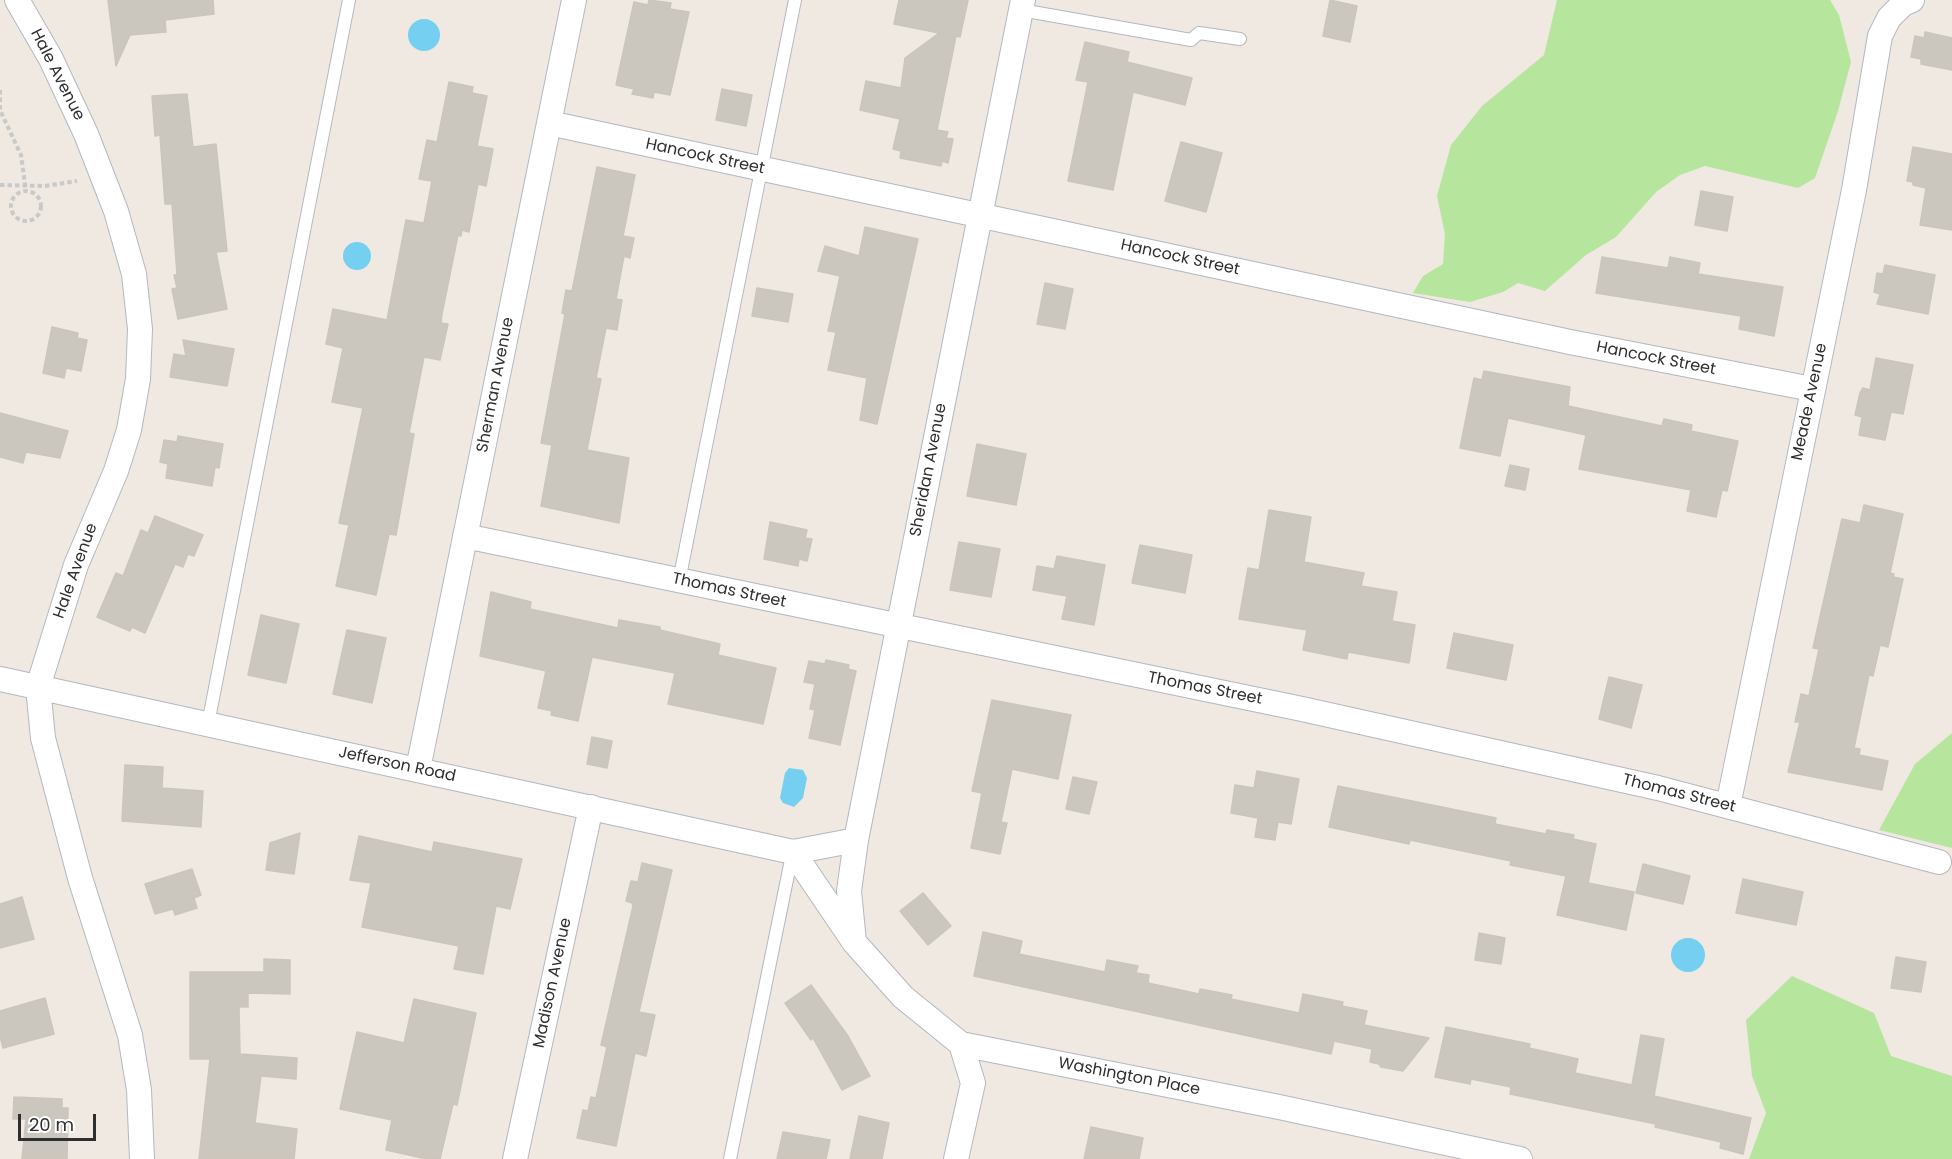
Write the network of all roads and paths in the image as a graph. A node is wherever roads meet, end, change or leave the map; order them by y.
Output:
1 (17, 0) edge
2 (349, 0) edge
3 (574, 0) edge
4 (795, 0) edge
5 (1908, 2) edge
6 (1022, 5) edge
7 (1240, 39) dead end
8 (0, 90) edge
9 (549, 123) junction
10 (761, 169) junction
11 (77, 181) dead end
12 (0, 185) edge
13 (25, 189) junction
14 (981, 214) junction
15 (1812, 389) junction
16 (465, 536) junction
17 (679, 581) junction
18 (897, 627) junction
19 (0, 679) edge
20 (38, 687) junction
21 (208, 724) junction
22 (418, 769) junction
23 (1728, 806) junction
24 (591, 807) junction
25 (856, 840) junction
26 (793, 852) junction
27 (1940, 862) dead end
28 (854, 942) junction
29 (961, 1044) junction
30 (1439, 1150) edge
31 (142, 1159) edge
32 (515, 1159) edge
33 (730, 1159) edge
34 (956, 1159) edge
35 (1520, 1159) edge

1 - 20 street, Hale Avenue
2 - 21 lane
3 - 9 street, Sherman Avenue
4 - 10 lane
5 - 15 street, Meade Avenue
6 - 7 lane
6 - 14 street, Sheridan Avenue
8 - 13 path
9 - 10 street, Hancock Street
9 - 16 street, Sherman Avenue
10 - 14 street, Hancock Street
10 - 17 lane
11 - 13 path
12 - 13 path
13 - 13 path
14 - 15 street, Hancock Street
14 - 18 street, Sheridan Avenue
15 - 23 street, Meade Avenue
16 - 17 street, Thomas Street
16 - 22 street, Sherman Avenue
17 - 18 street, Thomas Street
18 - 23 street, Thomas Street
18 - 25 street, Sheridan Avenue
19 - 20 street, Jefferson Road
20 - 21 street, Jefferson Road
20 - 31 street, Hale Avenue
21 - 22 street, Jefferson Road
22 - 24 street, Jefferson Road
23 - 27 street, Thomas Street
24 - 26 street, Jefferson Road
24 - 32 street, Madison Avenue
25 - 26 street, Jefferson Road
25 - 28 street, Sheridan Avenue
26 - 28 street
26 - 33 lane
28 - 29 street, Washington Place
29 - 30 street, Washington Place
29 - 34 street
30 - 35 street, Washington Place

